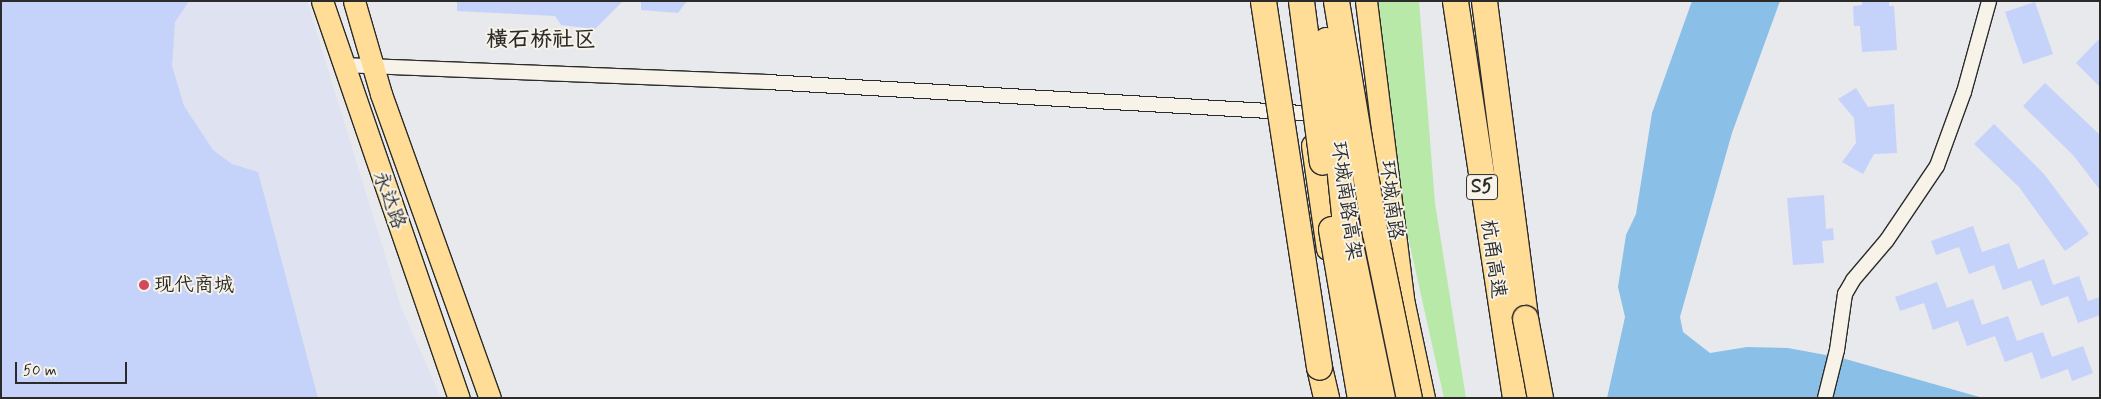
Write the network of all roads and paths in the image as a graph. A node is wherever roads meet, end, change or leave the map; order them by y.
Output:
1 (322, 1) edge
2 (354, 1) edge
3 (1263, 1) edge
4 (1293, 1) edge
5 (1301, 1) edge
6 (1322, 1) edge
7 (1336, 1) edge
8 (1366, 1) edge
9 (1455, 1) edge
10 (1484, 1) edge
11 (1989, 1) edge
12 (342, 65) junction
13 (373, 66) junction
14 (1308, 114) junction
15 (1381, 118) junction
16 (459, 398) edge
17 (490, 398) edge
18 (1326, 398) edge
19 (1351, 398) edge
20 (1360, 398) edge
21 (1382, 398) edge
22 (1409, 398) edge
23 (1424, 398) edge
24 (1515, 398) edge
25 (1540, 398) edge
26 (1825, 398) edge

1 - 12 main road, 永达路
2 - 13 main road, 永达路
3 - 18 highway, bridge
4 - 14 main road
5 - 20 highway, 环城南路高架, bridge
6 - 21 highway, 环城南路高架, bridge
7 - 22 highway, bridge
8 - 15 main road, 环城南路
9 - 24 highway, 杭甬高速 / S5
10 - 25 highway, 杭甬高速 / S5, bridge
11 - 26 street
12 - 13 street
12 - 16 main road, 永达路
13 - 14 street
13 - 17 main road, 永达路
14 - 15 street
14 - 19 main road
15 - 23 main road, 环城南路

